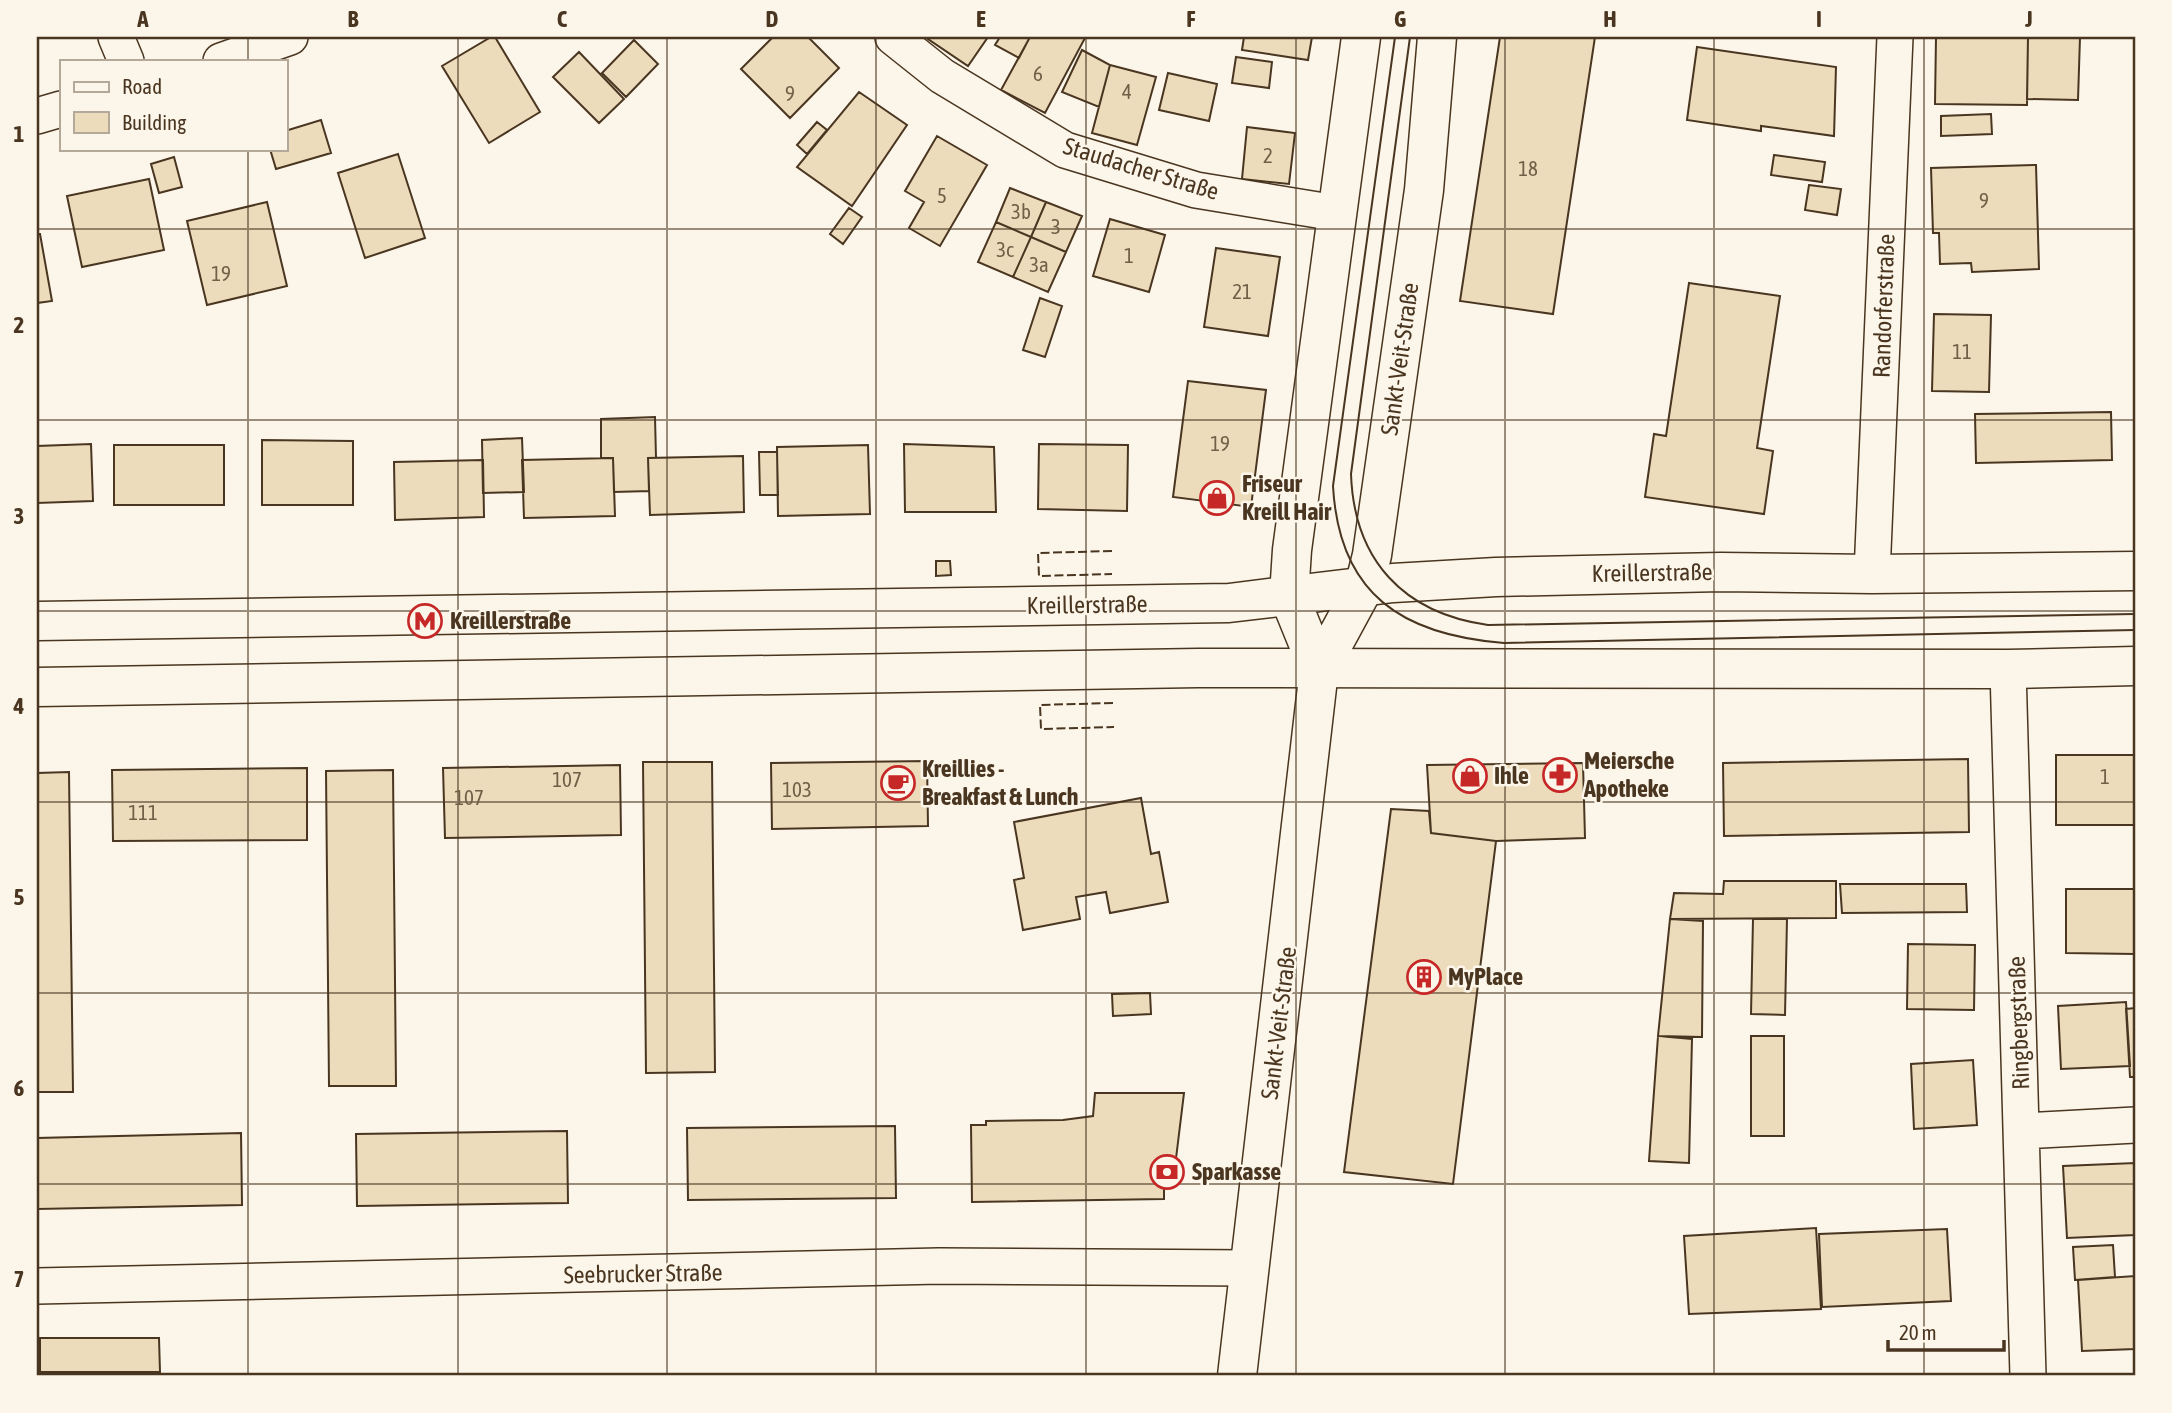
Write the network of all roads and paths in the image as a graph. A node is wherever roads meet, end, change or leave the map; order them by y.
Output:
1 (116, 37) edge
2 (290, 37) edge
3 (893, 37) edge
4 (1361, 37) edge
5 (1437, 37) edge
6 (1895, 37) edge
7 (126, 60) edge
8 (223, 60) edge
9 (60, 110) edge
10 (37, 116) edge
11 (1336, 213) junction
12 (2135, 571) edge
13 (1871, 575) junction
14 (1364, 587) junction
15 (1289, 596) junction
16 (37, 621) edge
17 (2135, 666) edge
18 (2008, 669) junction
19 (1319, 670) junction
20 (37, 687) edge
21 (2135, 1125) edge
22 (2022, 1131) junction
23 (1249, 1269) junction
24 (37, 1286) edge
25 (1237, 1376) edge
26 (2028, 1376) edge

1 - 7 street
2 - 8 street
3 - 11 street, Staudacher Straße
4 - 11 main road, Sankt-Veit-Straße
5 - 14 main road, Sankt-Veit-Straße
6 - 13 street, Randorferstraße
9 - 10 street
11 - 15 main road, Sankt-Veit-Straße
12 - 13 main road, Kreillerstraße
13 - 14 main road, Kreillerstraße
14 - 15 main road, Kreillerstraße
14 - 19 main road, Sankt-Veit-Straße
15 - 16 main road, Kreillerstraße
15 - 19 main road, Sankt-Veit-Straße
17 - 18 main road
18 - 19 main road
18 - 22 street, Ringbergstraße
19 - 20 main road
19 - 23 main road, Sankt-Veit-Straße
21 - 22 street
22 - 26 street, Ringbergstraße
23 - 24 street, Seebrucker Straße
23 - 25 main road, Sankt-Veit-Straße

